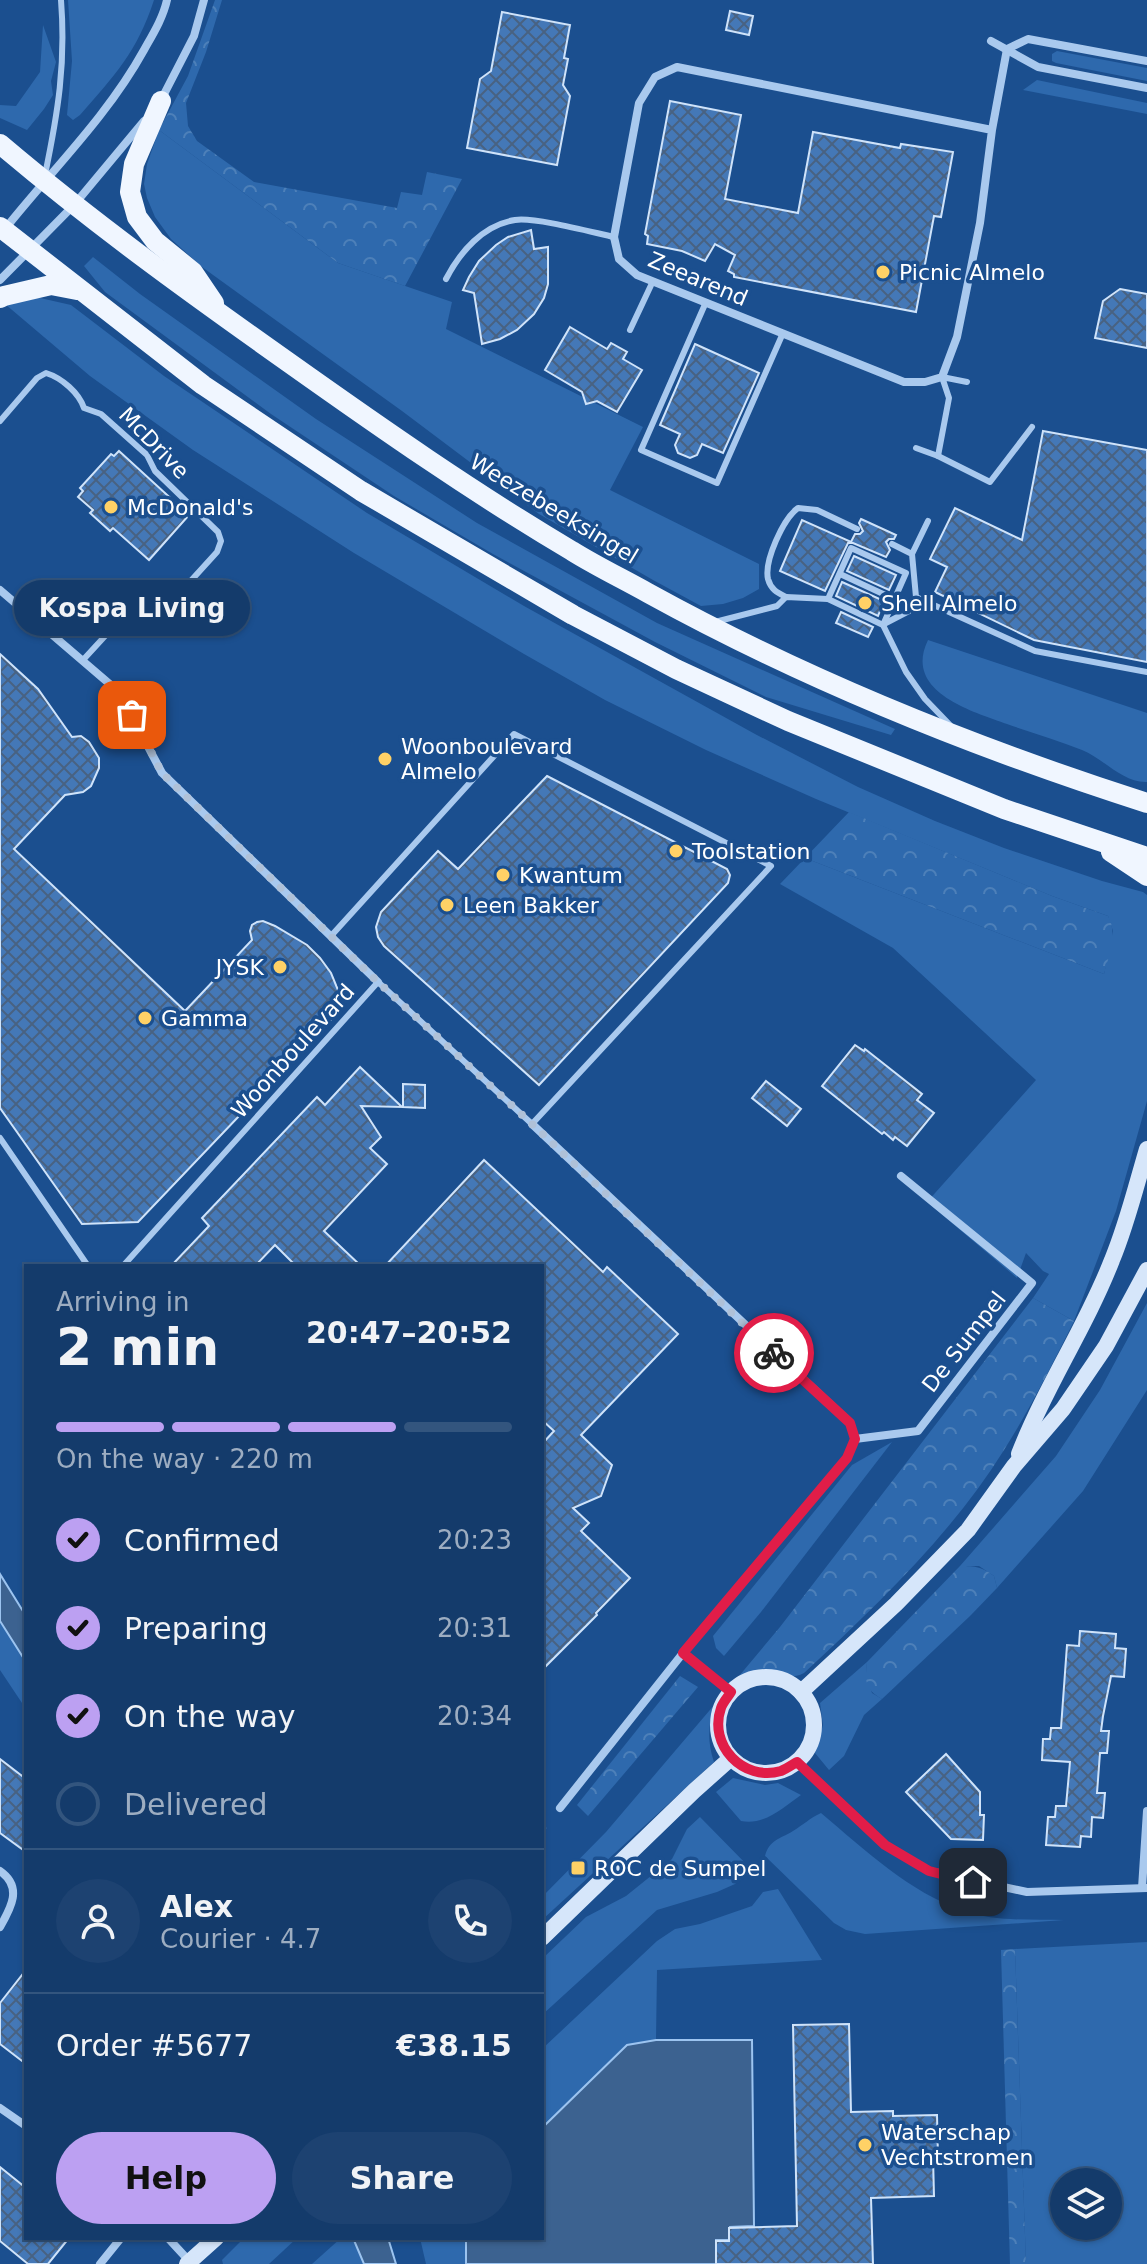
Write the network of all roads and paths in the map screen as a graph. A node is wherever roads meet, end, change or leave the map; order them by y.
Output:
1 (61, 0) edge
2 (167, 0) edge
3 (204, 0) edge
4 (991, 41) dead end
5 (1007, 49) junction
6 (1147, 61) edge
7 (1147, 88) edge
8 (161, 101) junction
9 (992, 130) junction
10 (0, 144) edge
11 (44, 181) junction
12 (74, 205) junction
13 (1, 231) edge
14 (614, 237) junction
15 (29, 250) junction
16 (446, 279) dead end
17 (0, 280) edge
18 (653, 281) junction
19 (81, 290) junction
20 (0, 298) edge
21 (706, 302) junction
22 (224, 316) junction
23 (630, 330) dead end
24 (783, 333) junction
25 (942, 377) junction
26 (967, 382) dead end
27 (0, 421) edge
28 (1032, 427) dead end
29 (916, 448) dead end
30 (938, 456) junction
31 (928, 521) dead end
32 (857, 529) dead end
33 (892, 544) dead end
34 (912, 554) junction
35 (840, 574) junction
36 (0, 590) edge
37 (786, 597) junction
38 (916, 597) junction
39 (828, 599) junction
40 (894, 599) junction
41 (705, 624) junction
42 (883, 625) junction
43 (83, 660) junction
44 (1147, 672) edge
45 (964, 739) junction
46 (1116, 793) junction
47 (1147, 794) edge
48 (1147, 803) edge
49 (1091, 839) junction
50 (1147, 857) edge
51 (1147, 876) edge
52 (331, 936) junction
53 (378, 982) junction
54 (532, 1124) junction
55 (0, 1138) edge
56 (1147, 1149) edge
57 (901, 1176) dead end
58 (87, 1264) edge
59 (125, 1264) edge
60 (1147, 1270) edge
61 (855, 1439) junction
62 (1014, 1466) junction
63 (683, 1653) junction
64 (731, 1692) junction
65 (801, 1692) junction
66 (731, 1758) junction
67 (797, 1762) junction
68 (560, 1808) dead end
69 (1147, 1811) edge
70 (0, 1871) edge
71 (1144, 1888) edge
72 (0, 1927) edge
73 (544, 1936) edge
74 (0, 2108) edge
75 (24, 2125) edge
76 (119, 2240) edge
77 (170, 2240) edge
78 (214, 2240) edge
79 (189, 2263) edge
80 (100, 2264) edge

1 - 11 lane
2 - 11 street
3 - 8 street
4 - 5 street
5 - 6 street
5 - 7 street
5 - 9 street
8 - 12 street
8 - 22 main road
9 - 14 street
9 - 25 street
10 - 11 main road, Weezebeeksingel
11 - 12 main road, Weezebeeksingel
11 - 13 street
12 - 15 street
12 - 22 main road, Weezebeeksingel
13 - 15 main road
14 - 16 lane
14 - 18 street, Zeearend
15 - 17 street
15 - 19 main road
18 - 21 street, Zeearend
18 - 23 lane
19 - 20 main road
19 - 49 main road
21 - 24 street, Zeearend
21 - 24 lane
22 - 41 main road, Weezebeeksingel
24 - 25 street, Zeearend
25 - 26 lane
25 - 30 lane
27 - 43 lane, McDrive
28 - 30 lane
29 - 30 lane
31 - 34 lane
32 - 37 lane
33 - 34 lane
34 - 38 lane
35 - 39 lane
35 - 40 lane
35 - 40 lane
36 - 43 street, Woonboulevard
37 - 39 lane
37 - 41 lane
38 - 42 lane
38 - 44 lane
39 - 42 lane
40 - 42 lane
41 - 45 main road, Weezebeeksingel
42 - 45 lane
43 - 52 street, Woonboulevard
45 - 46 main road, Weezebeeksingel
46 - 47 main road
46 - 48 main road, Weezebeeksingel
49 - 50 main road
49 - 51 main road
52 - 53 street, Woonboulevard
52 - 54 lane
53 - 54 lane
53 - 59 lane, Woonboulevard
54 - 61 street
55 - 58 lane
56 - 62 street
57 - 61 street, De Sumpel
60 - 62 street
61 - 63 street
62 - 65 street
63 - 64 street
63 - 68 street
64 - 65 street
64 - 66 street
65 - 67 street
66 - 67 street
66 - 73 street
67 - 71 street
69 - 71 street
70 - 72 street
74 - 75 street
76 - 80 street
77 - 79 street
78 - 79 street

